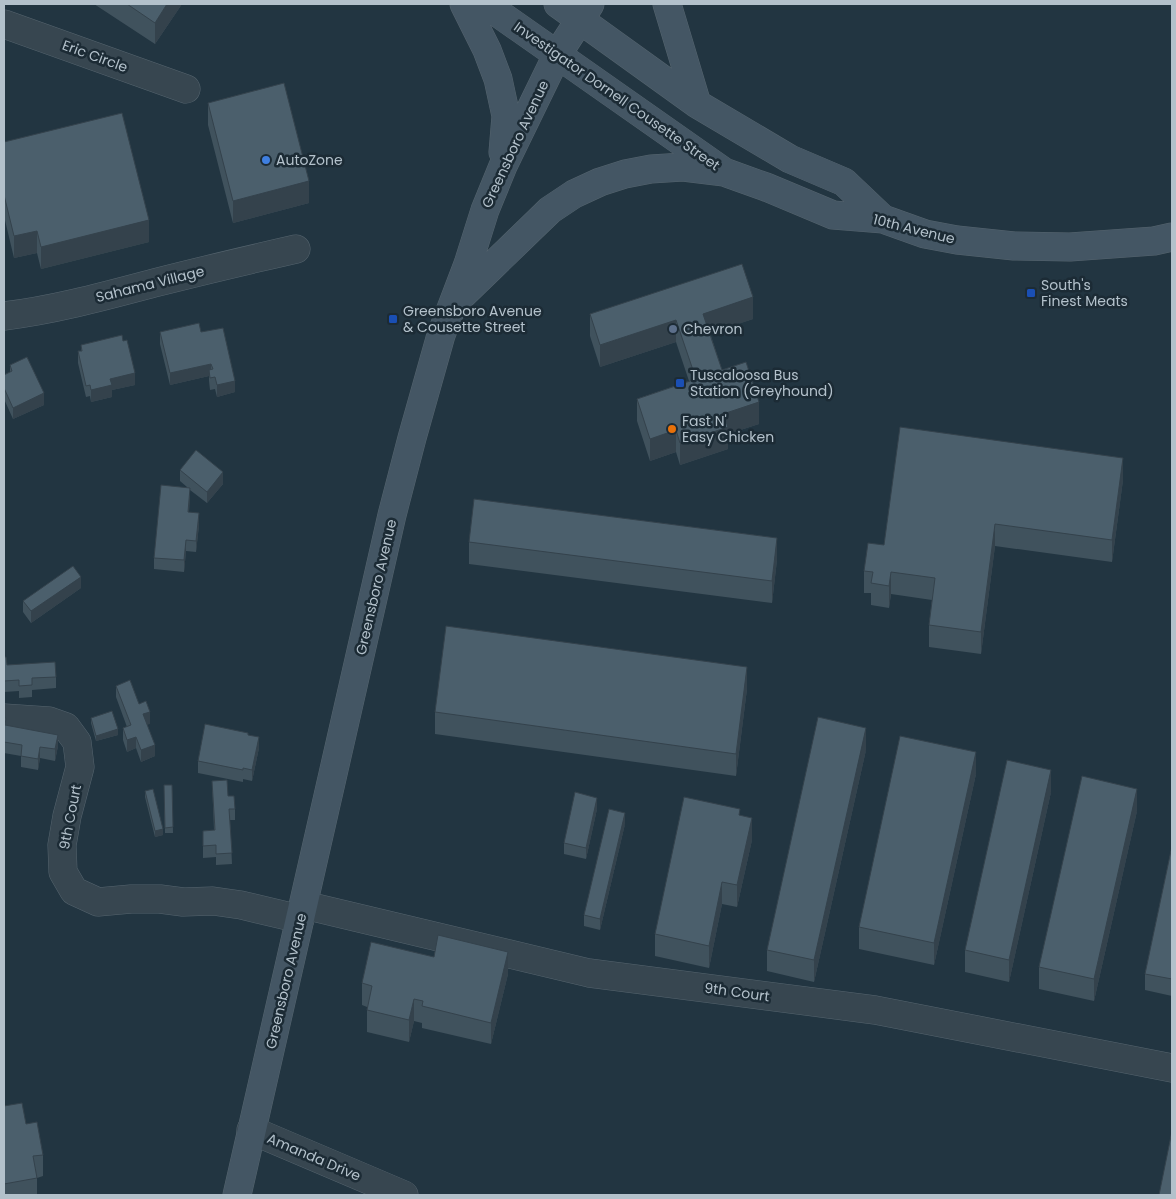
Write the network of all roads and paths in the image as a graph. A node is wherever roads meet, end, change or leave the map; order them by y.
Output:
1 (464, 4) edge
2 (485, 4) edge
3 (667, 4) edge
4 (576, 9) edge
5 (4, 24) edge
6 (557, 55) junction
7 (186, 89) dead end
8 (698, 104) junction
9 (502, 166) junction
10 (724, 172) junction
11 (883, 219) junction
12 (1172, 237) edge
13 (296, 249) dead end
14 (453, 304) junction
15 (4, 316) edge
16 (4, 718) edge
17 (302, 912) junction
18 (1172, 1068) edge
19 (251, 1130) junction
20 (237, 1195) edge
21 (404, 1195) edge

1 - 9 main road
2 - 6 main road, Investigator Dornell Cousette Street
3 - 8 main road
4 - 6 main road, Greensboro Avenue
4 - 8 main road
5 - 7 street, Eric Circle
6 - 9 main road, Greensboro Avenue
6 - 10 main road, Investigator Dornell Cousette Street
8 - 11 main road
9 - 14 main road, Greensboro Avenue
10 - 11 main road, 10th Avenue
10 - 14 main road
11 - 12 main road, 10th Avenue
13 - 15 street, Sahama Village
14 - 17 main road, Greensboro Avenue
16 - 17 street, 9th Court
17 - 18 street, 9th Court
17 - 19 main road, Greensboro Avenue
19 - 20 main road, Greensboro Avenue
19 - 21 street, Amanda Drive

